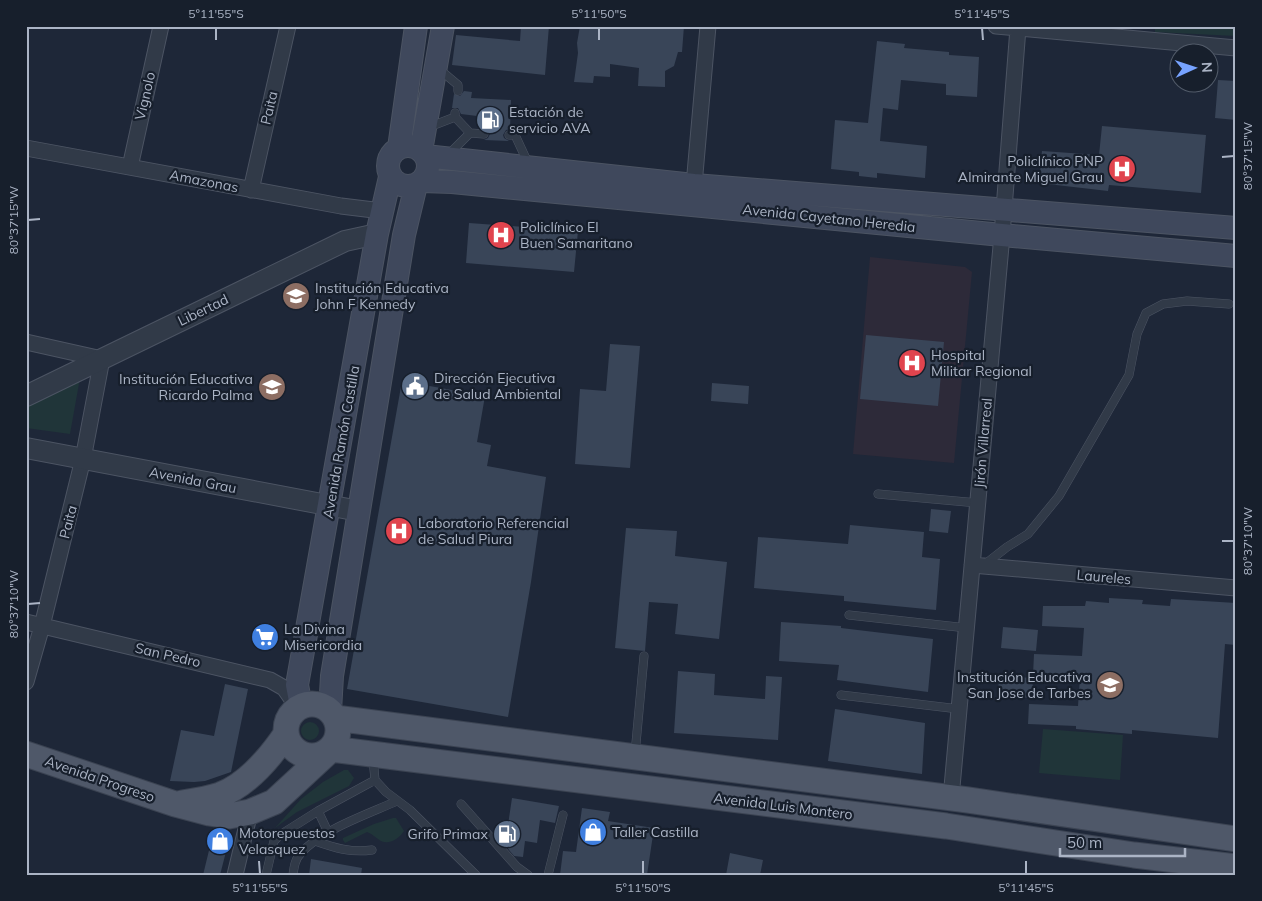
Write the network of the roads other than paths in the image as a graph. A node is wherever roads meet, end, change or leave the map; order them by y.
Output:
1 (161, 26) edge
2 (288, 26) edge
3 (416, 26) edge
4 (443, 26) edge
5 (708, 26) edge
6 (996, 26) edge
7 (1018, 28) junction
8 (1132, 32) edge
9 (1236, 48) edge
10 (436, 66) junction
11 (458, 90) dead end
12 (470, 133) junction
13 (484, 134) dead end
14 (509, 135) dead end
15 (26, 148) edge
16 (423, 148) junction
17 (130, 167) junction
18 (530, 167) junction
19 (390, 177) junction
20 (419, 183) junction
21 (694, 185) junction
22 (251, 190) junction
23 (1004, 210) junction
24 (382, 212) junction
25 (1236, 228) edge
26 (377, 234) junction
27 (1002, 235) junction
28 (1236, 256) edge
29 (1229, 304) dead end
30 (26, 342) edge
31 (102, 359) junction
32 (26, 396) edge
33 (26, 448) edge
34 (83, 460) junction
35 (878, 494) dead end
36 (978, 503) junction
37 (330, 506) junction
38 (359, 511) junction
39 (978, 566) junction
40 (1236, 588) edge
41 (849, 615) dead end
42 (26, 622) edge
43 (42, 626) junction
44 (967, 628) junction
45 (644, 656) dead end
46 (26, 682) edge
47 (841, 695) dead end
48 (299, 707) junction
49 (959, 710) junction
50 (333, 714) junction
51 (430, 730) junction
52 (286, 734) junction
53 (544, 745) junction
54 (329, 751) junction
55 (26, 754) edge
56 (372, 754) junction
57 (634, 757) junction
58 (426, 761) junction
59 (540, 775) junction
60 (375, 780) junction
61 (951, 798) junction
62 (397, 801) junction
63 (174, 804) junction
64 (461, 804) dead end
65 (318, 811) junction
66 (250, 812) junction
67 (563, 814) dead end
68 (328, 832) junction
69 (1236, 839) edge
70 (315, 841) junction
71 (372, 850) dead end
72 (1236, 867) edge
73 (235, 875) edge
74 (266, 875) edge
75 (293, 875) edge
76 (476, 875) edge
77 (528, 875) edge
78 (548, 875) edge

1 - 17 street, Vignolo
2 - 22 street, Paita
3 - 16 main road
4 - 10 main road
5 - 21 street
6 - 7 street
7 - 8 street
7 - 23 street, Jirón Villarreal
8 - 9 street
10 - 11 lane
10 - 16 main road
12 - 13 lane
12 - 16 lane
12 - 16 lane
14 - 18 lane
15 - 17 street, Amazonas
16 - 18 main road, Avenida Cayetano Heredia
16 - 19 main road
16 - 20 main road
17 - 22 street, Amazonas
18 - 21 main road, Avenida Cayetano Heredia
19 - 20 main road
19 - 24 main road, Avenida Ramón Castilla
20 - 27 main road, Avenida Cayetano Heredia
20 - 38 main road, Avenida Ramón Castilla
21 - 23 main road, Avenida Cayetano Heredia
22 - 24 street, Amazonas
23 - 25 main road, Avenida Cayetano Heredia
23 - 27 street, Jirón Villarreal
24 - 26 main road, Avenida Ramón Castilla
26 - 31 street, Libertad
26 - 37 main road, Avenida Ramón Castilla
27 - 28 main road, Avenida Cayetano Heredia
27 - 36 street, Jirón Villarreal
29 - 39 lane
30 - 31 street
31 - 32 street
31 - 34 street, Paita
33 - 34 street, Avenida Grau
34 - 37 street, Avenida Grau
34 - 43 street, Paita
35 - 36 lane
36 - 39 street, Jirón Villarreal
37 - 38 street, Avenida Grau
37 - 48 main road, Avenida Ramón Castilla
38 - 50 main road, Avenida Ramón Castilla
39 - 40 street, Laureles
39 - 44 street, Jirón Villarreal
41 - 44 lane
42 - 43 street, San Pedro
43 - 46 street, Paita
43 - 48 street, San Pedro
44 - 49 street, Jirón Villarreal
45 - 57 lane
47 - 49 lane
48 - 50 main road
48 - 52 main road
49 - 61 street, Jirón Villarreal
50 - 51 main road, Avenida Luis Montero
50 - 54 main road
51 - 53 main road, Avenida Luis Montero
51 - 58 main road
52 - 54 main road
52 - 63 main road, Avenida Progreso
53 - 57 main road, Avenida Luis Montero
53 - 59 main road
54 - 56 main road, Avenida Luis Montero
54 - 66 main road, Avenida Progreso
55 - 63 main road, Avenida Progreso
56 - 58 main road, Avenida Luis Montero
56 - 60 lane
57 - 61 main road, Avenida Luis Montero
58 - 59 main road, Avenida Luis Montero
59 - 72 main road, Avenida Luis Montero
60 - 62 lane
60 - 65 lane
61 - 69 main road, Avenida Luis Montero
62 - 68 lane
62 - 76 lane
63 - 66 main road, Avenida Progreso
64 - 77 lane
65 - 68 lane
65 - 74 lane
66 - 73 street
67 - 78 lane
68 - 70 lane
70 - 71 lane
70 - 75 lane

